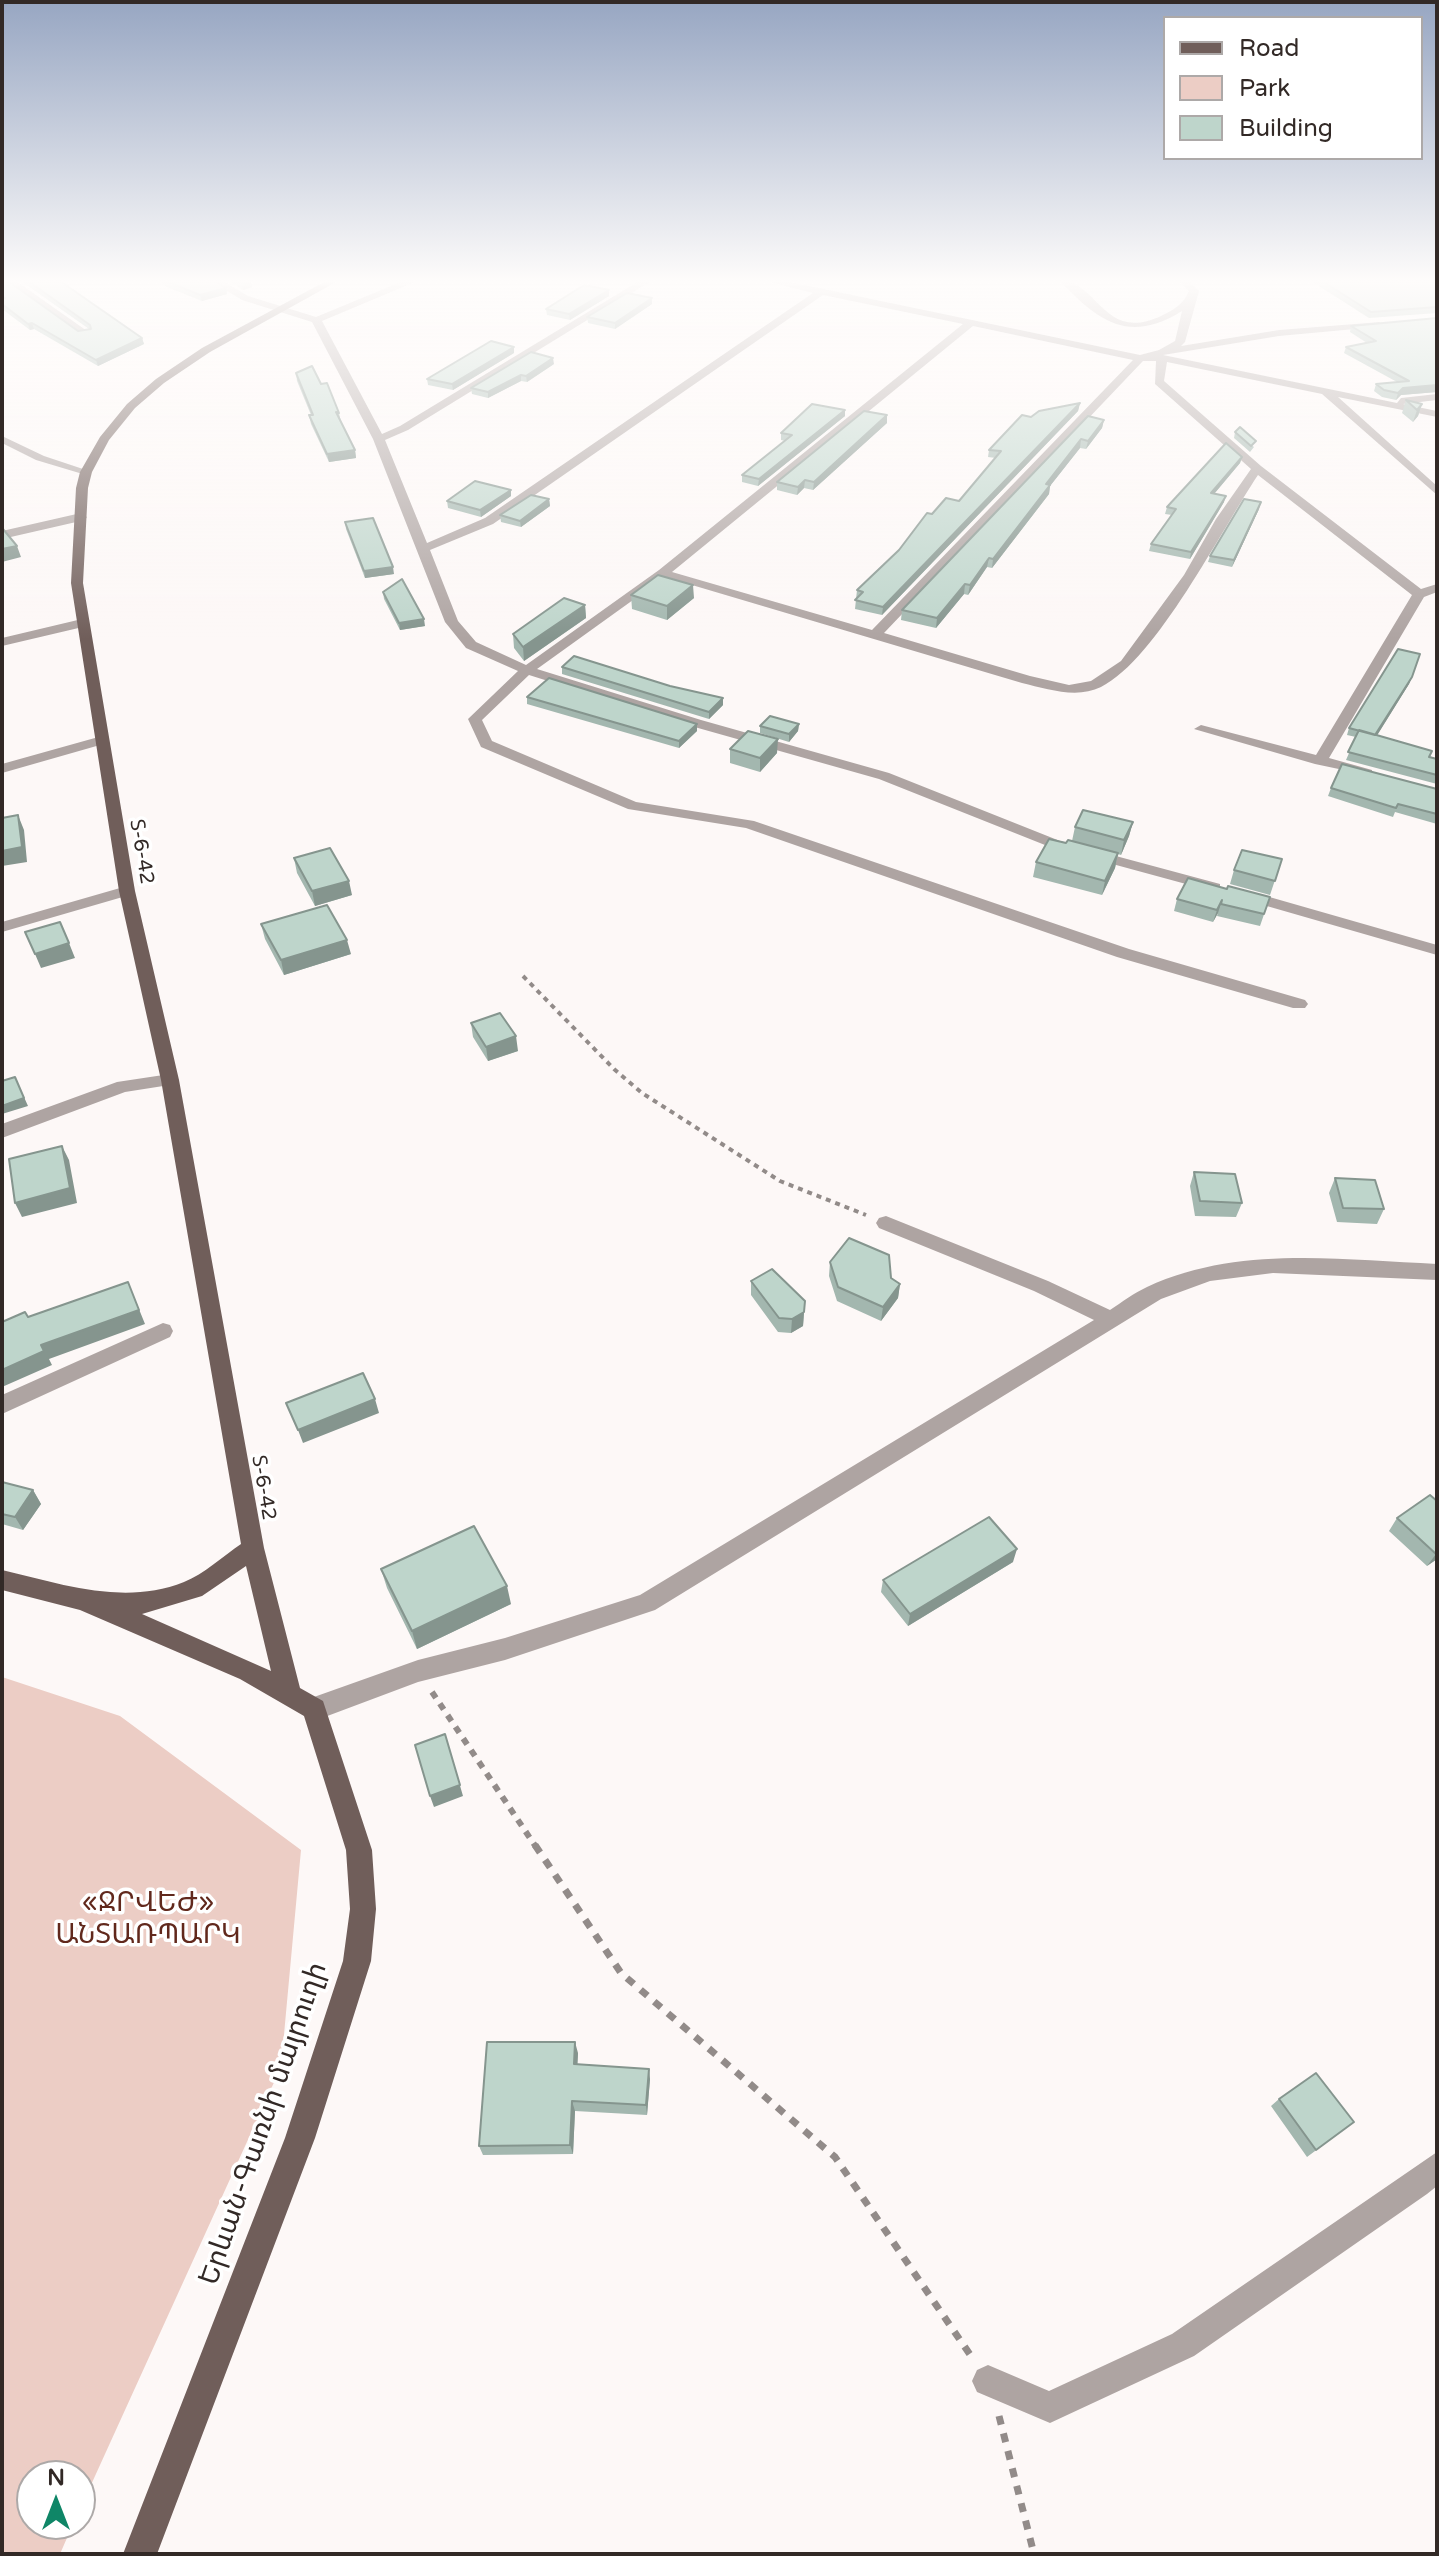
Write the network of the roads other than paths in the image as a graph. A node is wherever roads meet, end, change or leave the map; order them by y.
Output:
1 (138, 400) edge
2 (359, 400) edge
3 (450, 400) edge
4 (663, 400) edge
5 (876, 400) edge
6 (1100, 400) edge
7 (1180, 400) edge
8 (1335, 400) edge
9 (1369, 400) edge
10 (1407, 400) edge
11 (1383, 403) junction
12 (1437, 414) edge
13 (2, 439) edge
14 (379, 439) junction
15 (1257, 468) junction
16 (86, 472) junction
17 (1437, 492) edge
18 (81, 517) junction
19 (2, 535) edge
20 (425, 548) junction
21 (663, 573) junction
22 (1437, 588) edge
23 (1419, 594) junction
24 (82, 623) junction
25 (875, 635) junction
26 (2, 642) edge
27 (527, 670) junction
28 (1201, 729) dead end
29 (102, 740) junction
30 (1320, 761) junction
31 (2, 769) edge
32 (1379, 776) edge
33 (127, 891) junction
34 (2, 927) edge
35 (1437, 950) edge
36 (1299, 1004) dead end
37 (170, 1080) junction
38 (2, 1131) edge
39 (886, 1223) road end
40 (1437, 1272) edge
41 (1111, 1319) junction
42 (163, 1331) dead end
43 (2, 1405) edge
44 (253, 1548) junction
45 (2, 1580) edge
46 (83, 1600) junction
47 (301, 1701) junction
48 (1437, 2167) edge
49 (988, 2381) road end
50 (140, 2554) edge

1 - 16 main road, Տ-6-42 / Տ-6-42
2 - 14 street
3 - 14 street
4 - 20 street
5 - 21 street
6 - 25 street
7 - 15 street
8 - 17 street
9 - 11 street
10 - 11 street
11 - 12 street
13 - 16 street
14 - 20 street
15 - 23 street
15 - 25 street
16 - 18 main road, Տ-6-42 / Տ-6-42
18 - 19 street
18 - 24 main road, Տ-6-42 / Տ-6-42
20 - 27 street
21 - 25 street
21 - 27 street
22 - 23 street
23 - 30 street
24 - 26 street
24 - 29 main road, Տ-6-42 / Տ-6-42
27 - 35 street
27 - 36 street
28 - 30 street
29 - 31 street
29 - 33 main road, Տ-6-42 / Տ-6-42
30 - 32 street
33 - 34 street
33 - 37 main road, Տ-6-42 / Տ-6-42
37 - 38 street
37 - 44 main road, Տ-6-42 / Տ-6-42
39 - 41 street
40 - 41 street
41 - 47 street
42 - 43 street
44 - 46 main road
44 - 47 main road, Տ-6-42
45 - 46 main road
46 - 47 main road
47 - 50 main road, Երևան-Գառնի մայրուղի
48 - 49 street

